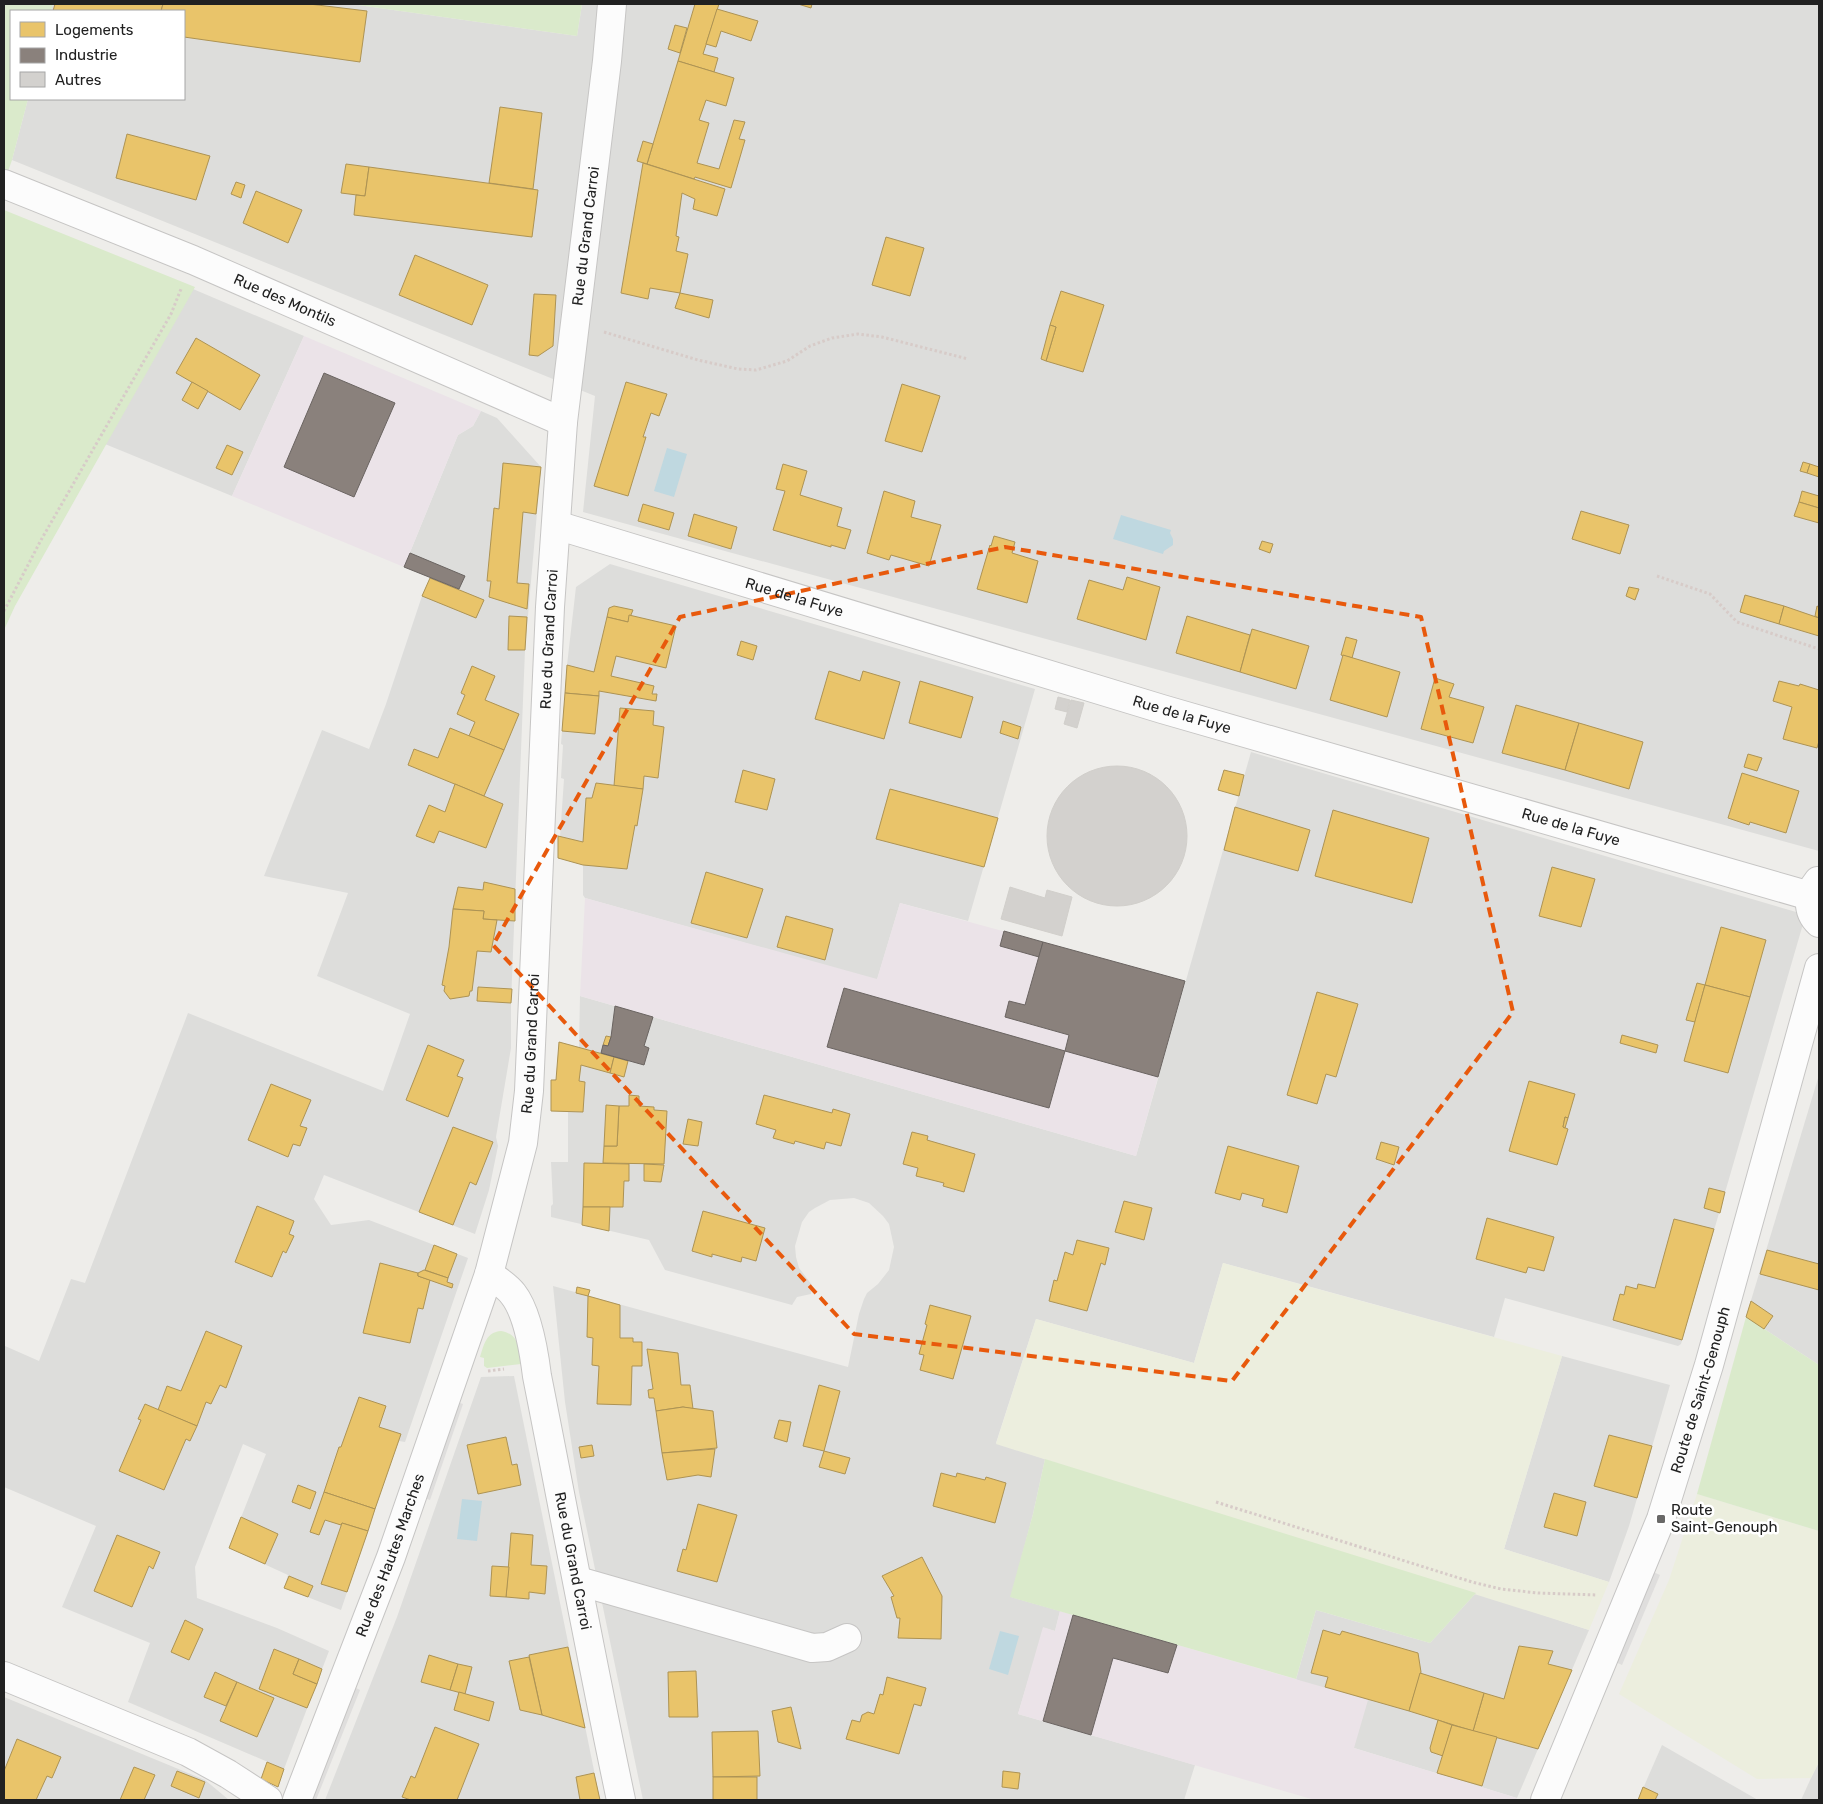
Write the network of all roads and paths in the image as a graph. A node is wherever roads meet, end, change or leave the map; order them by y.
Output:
1 (612, 4) edge
2 (4, 184) edge
3 (193, 260) junction
4 (575, 323) junction
5 (968, 360) dead end
6 (563, 422) junction
7 (556, 524) junction
8 (1657, 576) dead end
9 (4, 611) edge
10 (1819, 649) edge
11 (1815, 888) edge
12 (1819, 923) edge
13 (1819, 968) edge
14 (489, 1274) junction
15 (478, 1306) junction
16 (525, 1322) junction
17 (509, 1368) dead end
18 (483, 1371) dead end
19 (1216, 1502) dead end
20 (578, 1581) junction
21 (1626, 1602) junction
22 (847, 1638) dead end
23 (4, 1676) edge
24 (268, 1800) edge
25 (297, 1800) edge
26 (621, 1800) edge
27 (1545, 1800) edge

1 - 4 street, Rue du Grand Carroi
2 - 3 street, Rue des Montils
3 - 6 street, Rue des Montils
3 - 9 path
4 - 5 path
4 - 6 street, Rue du Grand Carroi
6 - 7 street, Rue du Grand Carroi
7 - 11 street, Rue de la Fuye
7 - 14 street, Rue du Grand Carroi
8 - 10 path
11 - 12 street
13 - 21 street, Route de Saint-Genouph
14 - 15 street, Rue du Grand Carroi
14 - 16 street, Rue du Grand Carroi
15 - 16 street
15 - 25 street, Rue des Hautes Marches
16 - 20 street, Rue du Grand Carroi
17 - 18 path
19 - 21 path
20 - 22 street
20 - 26 street, Rue du Grand Carroi
21 - 27 street, Route de Saint-Genouph
23 - 24 street

